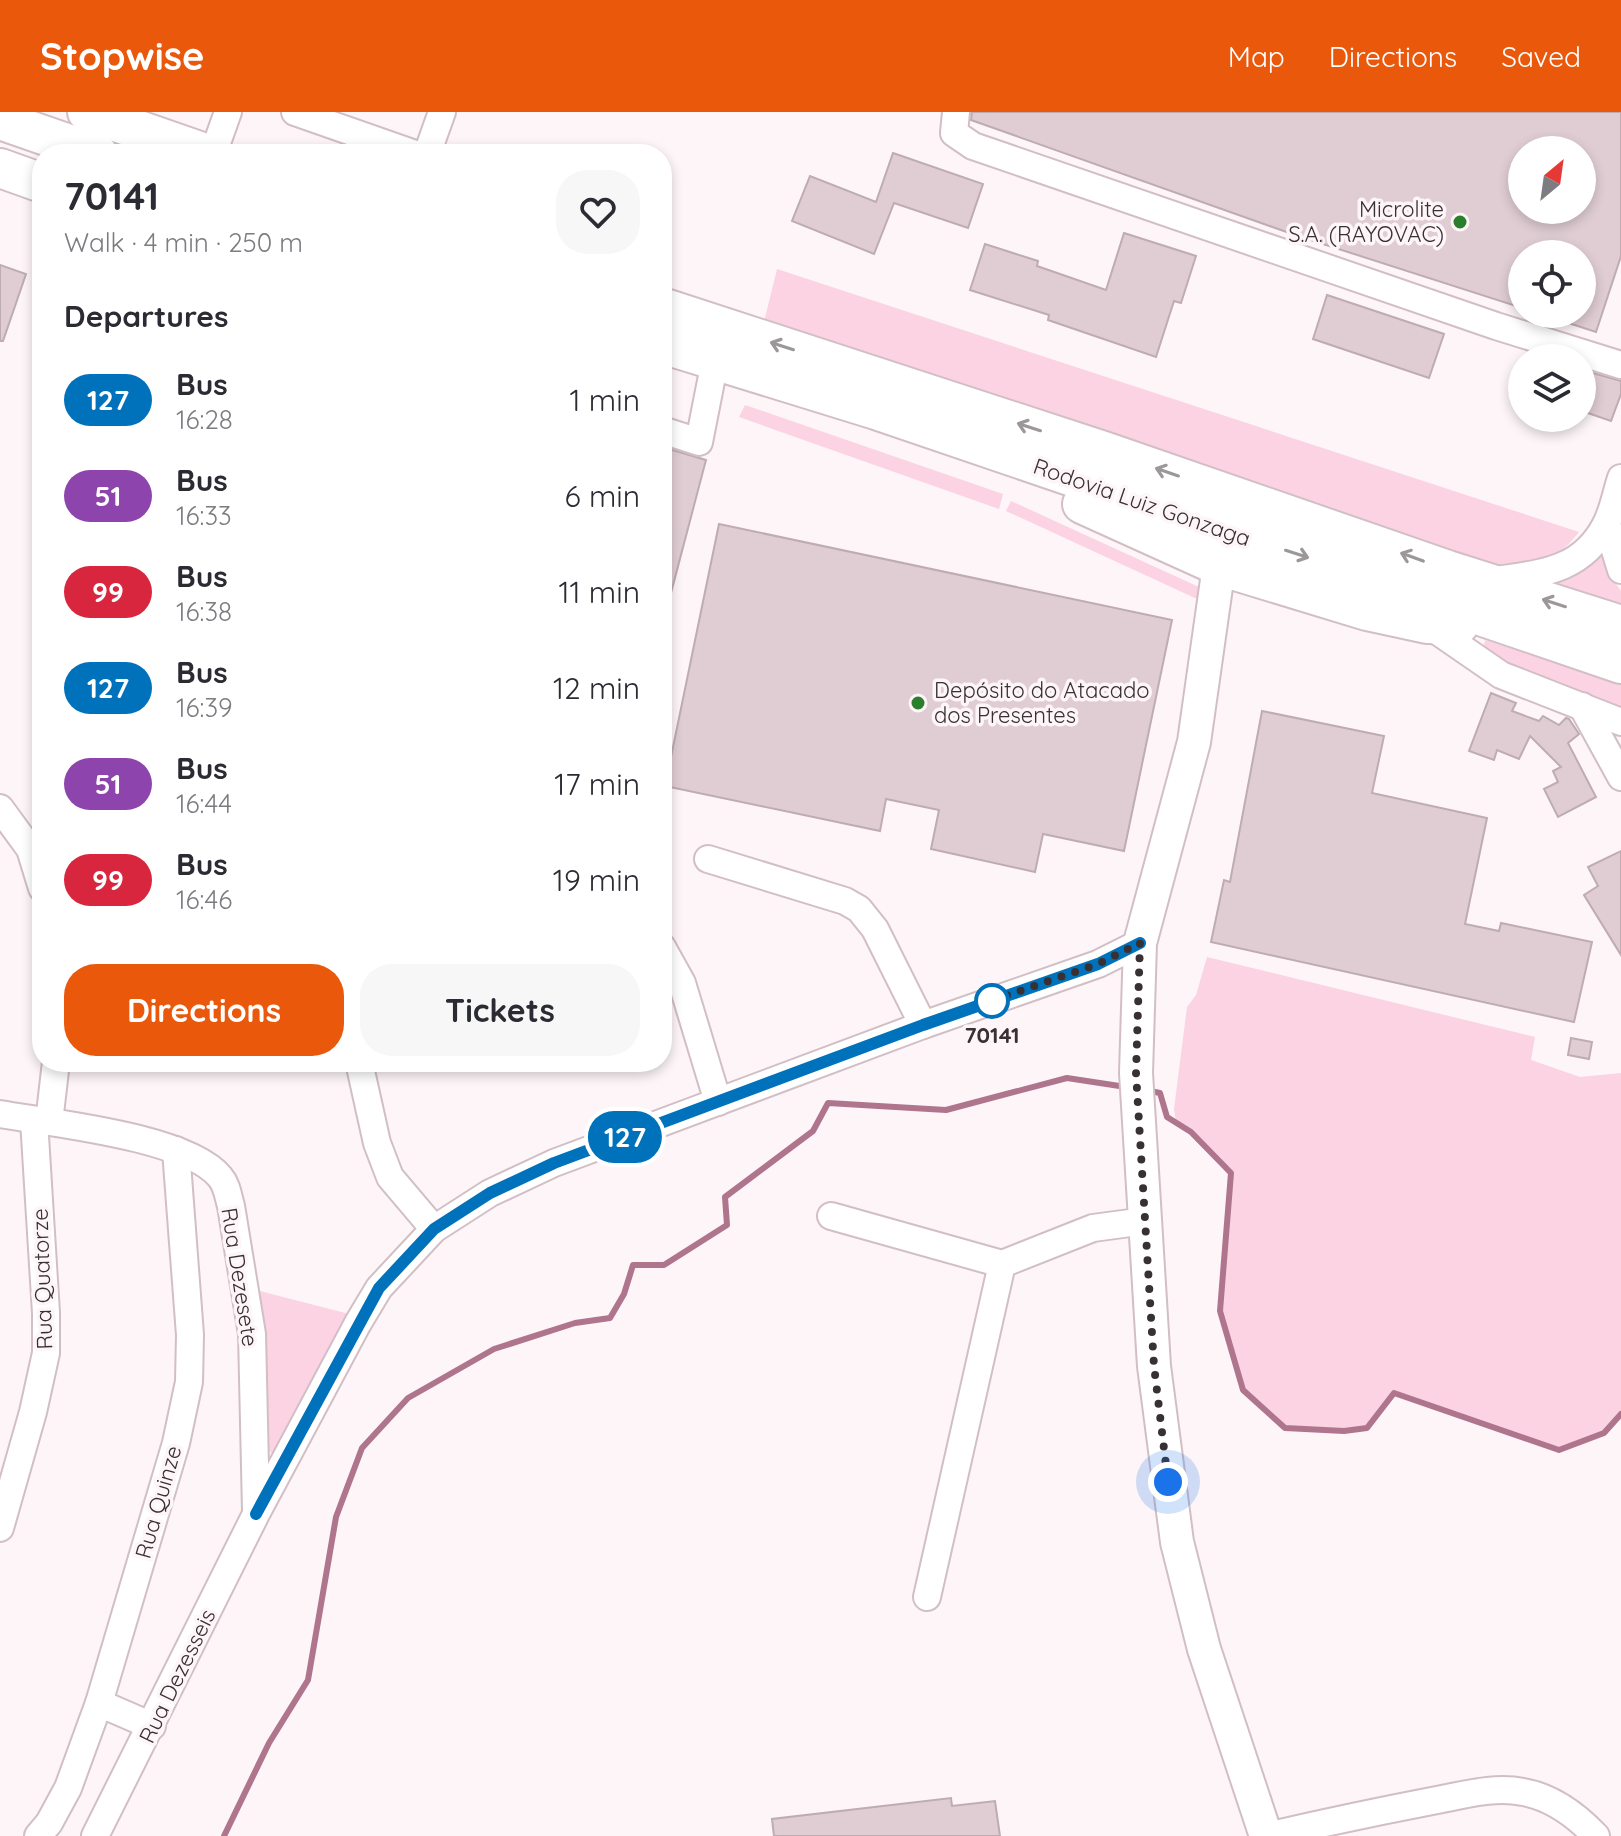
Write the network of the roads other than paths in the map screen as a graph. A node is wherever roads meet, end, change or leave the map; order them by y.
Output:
1 (87, 112) edge
2 (228, 112) edge
3 (295, 112) edge
4 (442, 112) edge
5 (956, 112) edge
6 (0, 120) edge
7 (69, 144) edge
8 (181, 144) edge
9 (215, 144) edge
10 (386, 144) edge
11 (431, 144) edge
12 (0, 168) edge
13 (32, 179) edge
14 (672, 310) edge
15 (672, 347) edge
16 (672, 362) edge
17 (1621, 365) edge
18 (713, 371) junction
19 (755, 372) junction
20 (876, 410) junction
21 (672, 433) edge
22 (1621, 478) edge
23 (1607, 524) junction
24 (1619, 560) edge
25 (1219, 566) junction
26 (1487, 581) junction
27 (1427, 624) junction
28 (1621, 625) edge
29 (1511, 626) junction
30 (1621, 664) edge
31 (1582, 706) junction
32 (1621, 722) edge
33 (1621, 777) edge
34 (0, 808) edge
35 (32, 856) edge
36 (708, 859) dead end
37 (1140, 943) junction
38 (672, 965) edge
39 (923, 1025) junction
40 (54, 1072) edge
41 (361, 1072) edge
42 (718, 1102) junction
43 (0, 1114) edge
44 (42, 1121) junction
45 (176, 1150) junction
46 (831, 1216) dead end
47 (1145, 1221) junction
48 (434, 1229) junction
49 (1002, 1264) junction
50 (256, 1514) junction
51 (0, 1528) edge
52 (927, 1597) dead end
53 (99, 1703) junction
54 (152, 1726) junction
55 (38, 1836) edge
56 (95, 1836) edge
57 (1266, 1836) edge
58 (1596, 1836) edge

1 - 8 highway
2 - 9 street
3 - 10 street
4 - 11 street
5 - 17 street
6 - 7 highway
12 - 13 highway
26 -> 14 highway, Rodovia Luiz Gonzaga
15 - 19 highway, Rodovia Luiz Gonzaga
16 - 18 highway
18 - 19 highway
18 - 21 street
19 - 20 highway, Rodovia Luiz Gonzaga
20 - 25 highway
20 -> 29 highway, Rodovia Luiz Gonzaga
22 - 23 street
23 - 24 street
23 - 26 street
25 - 27 highway
25 - 37 main road
28 -> 26 highway, Rodovia Luiz Gonzaga
27 - 29 highway
27 - 31 street
29 - 30 highway, Rodovia Luiz Gonzaga
31 - 32 street
31 - 33 street
34 - 35 street
36 - 39 street
37 - 39 street, Rua Dezesseis
37 - 47 main road
38 - 42 street
39 - 42 street, Rua Dezesseis
40 - 44 street, Rua Quatorze
41 - 48 street
42 - 48 street, Rua Dezesseis
43 - 44 street, Rua Dezesete
44 - 45 street, Rua Dezesete
44 - 51 street, Rua Quatorze
45 - 50 street, Rua Dezesete
45 - 53 street, Rua Quinze
46 - 49 street
47 - 49 street
47 - 57 main road
48 - 50 street, Rua Dezesseis
49 - 52 street
50 - 54 street, Rua Dezesseis
53 - 54 street
53 - 55 street, Rua Quinze
54 - 56 street, Rua Dezesseis
57 - 58 street

